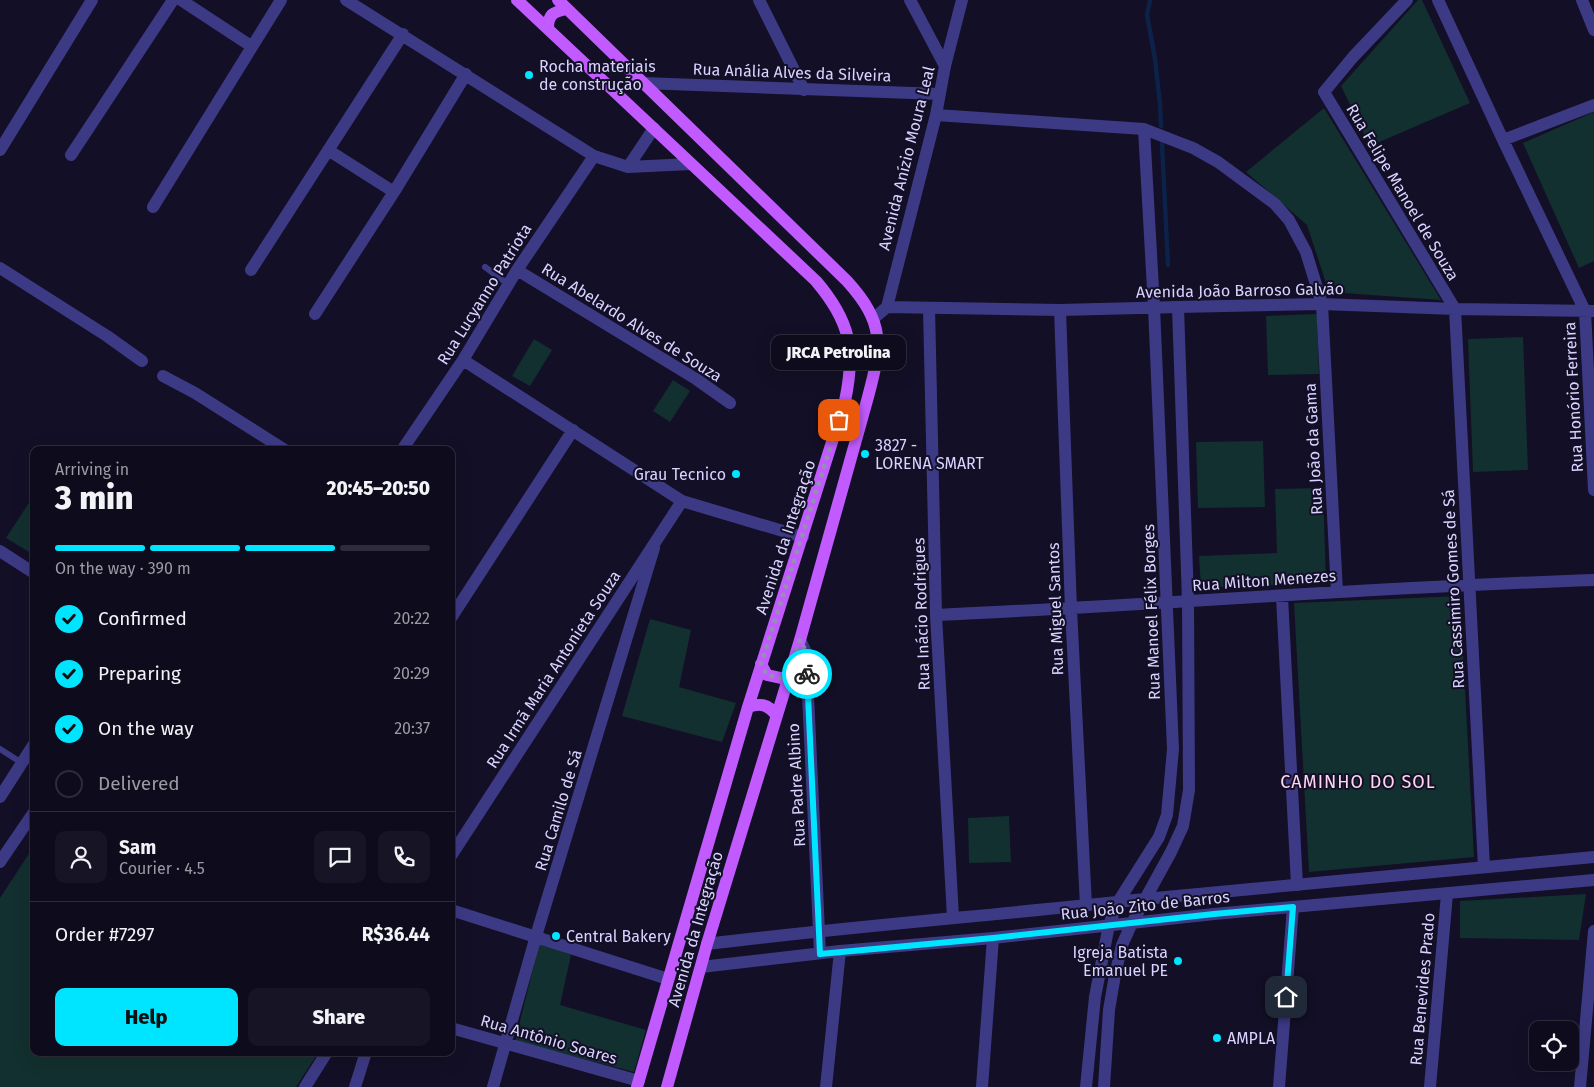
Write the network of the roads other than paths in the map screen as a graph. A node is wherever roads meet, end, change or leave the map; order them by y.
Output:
1 (92, 0) edge
2 (173, 0) edge
3 (181, 0) edge
4 (281, 0) edge
5 (346, 0) edge
6 (517, 0) edge
7 (759, 0) edge
8 (910, 0) edge
9 (962, 0) edge
10 (1407, 0) edge
11 (1438, 0) edge
12 (1582, 0) edge
13 (562, 4) edge
14 (548, 29) junction
15 (1594, 30) edge
16 (403, 34) junction
17 (251, 46) junction
18 (946, 66) junction
19 (466, 74) junction
20 (643, 83) junction
21 (804, 90) junction
22 (940, 94) junction
23 (1594, 105) edge
24 (936, 114) junction
25 (654, 128) junction
26 (1144, 130) junction
27 (1502, 140) junction
28 (0, 150) edge
29 (328, 150) junction
30 (71, 155) dead end
31 (594, 156) junction
32 (691, 164) junction
33 (628, 167) junction
34 (394, 192) junction
35 (153, 207) dead end
36 (486, 267) dead end
37 (0, 268) edge
38 (251, 270) dead end
39 (517, 270) junction
40 (508, 284) junction
41 (1322, 304) junction
42 (887, 307) junction
43 (1154, 307) junction
44 (1178, 307) junction
45 (929, 308) junction
46 (1456, 309) junction
47 (1060, 310) junction
48 (1589, 311) edge
49 (315, 314) dead end
50 (873, 319) junction
51 (463, 360) junction
52 (142, 361) dead end
53 (163, 376) dead end
54 (730, 403) dead end
55 (573, 430) junction
56 (280, 446) edge
57 (405, 446) edge
58 (1594, 490) edge
59 (682, 501) junction
60 (803, 537) junction
61 (656, 542) junction
62 (0, 551) edge
63 (30, 570) edge
64 (1594, 580) edge
65 (1468, 584) junction
66 (1337, 592) junction
67 (1282, 596) junction
68 (1188, 602) junction
69 (1167, 603) junction
70 (1071, 609) junction
71 (455, 612) edge
72 (936, 615) junction
73 (800, 640) junction
74 (761, 664) junction
75 (788, 676) junction
76 (748, 707) junction
77 (776, 715) junction
78 (0, 749) edge
79 (30, 750) edge
80 (22, 763) junction
81 (0, 797) edge
82 (30, 818) edge
83 (456, 838) edge
84 (1594, 857) edge
85 (1576, 859) junction
86 (0, 862) edge
87 (1484, 867) junction
88 (1594, 880) edge
89 (1579, 882) junction
90 (1297, 885) junction
91 (1447, 894) junction
92 (1145, 899) junction
93 (1118, 902) junction
94 (1086, 906) junction
95 (1293, 907) junction
96 (455, 911) edge
97 (953, 918) junction
98 (1132, 923) junction
99 (1109, 925) junction
100 (820, 931) junction
101 (1594, 931) edge
102 (536, 936) junction
103 (993, 938) junction
104 (707, 944) junction
105 (840, 951) junction
106 (820, 954) junction
107 (701, 966) junction
108 (668, 979) junction
109 (455, 1029) edge
110 (506, 1044) junction
111 (324, 1056) edge
112 (365, 1056) edge
113 (638, 1084) edge
114 (305, 1087) edge
115 (355, 1087) edge
116 (493, 1087) edge
117 (667, 1087) edge
118 (826, 1087) edge
119 (982, 1087) edge
120 (1086, 1087) edge
121 (1104, 1087) edge
122 (1279, 1087) edge
123 (1430, 1087) edge
124 (1580, 1087) edge

1 - 28 street
2 - 30 street
3 - 17 street
4 - 17 street
5 - 16 street
6 - 14 main road, Avenida da Integração
7 - 21 street
8 - 18 street
9 - 18 street, Avenida Anízio Moura Leal
10 - 46 street, Rua Felipe Manoel de Souza
11 - 27 street, Rua Honório Ferreira
12 - 15 street
13 - 14 main road
13 - 20 main road, Avenida da Integração
14 - 25 main road, Avenida da Integração
16 - 19 street
16 - 29 street
17 - 35 street
18 - 22 street, Avenida Anízio Moura Leal
19 - 31 street
19 - 34 street
20 - 21 street, Rua Anália Alves da Silveira
20 - 50 main road, Avenida da Integração
21 - 22 street, Rua Anália Alves da Silveira
22 - 24 street, Avenida Anízio Moura Leal
23 - 27 street
24 - 26 street
24 - 42 street, Avenida Anízio Moura Leal
25 - 32 main road, Avenida da Integração
25 - 33 street
26 - 41 street
26 - 43 street, Rua Manoel Félix Borges
27 - 48 street, Rua Honório Ferreira
29 - 34 street
29 - 38 street
31 - 33 street
31 - 39 street, Rua Lucyanno Patriota
32 - 33 street
32 - 60 main road, Avenida da Integração
34 - 49 street
36 - 40 lane
37 - 52 street
39 - 40 street, Rua Lucyanno Patriota
39 - 54 street, Rua Abelardo Alves de Souza
40 - 51 street, Rua Lucyanno Patriota
41 - 44 street, Avenida João Barroso Galvão
41 - 46 street, Avenida João Barroso Galvão
41 - 66 street, Rua João da Gama
42 - 45 street, Avenida João Barroso Galvão
42 - 50 street
43 - 44 street, Avenida João Barroso Galvão
43 - 47 street, Avenida João Barroso Galvão
43 - 69 street, Rua Manoel Félix Borges
44 - 68 street
45 - 47 street, Avenida João Barroso Galvão
45 - 72 street, Rua Inácio Rodrigues
46 - 48 street, Avenida João Barroso Galvão
46 - 65 street, Rua Cassimiro Gomes de Sá
47 - 70 street, Rua Miguel Santos
48 - 58 street, Rua Honório Ferreira
50 - 73 main road, Avenida da Integração
51 - 55 street
51 - 57 street, Rua Lucyanno Patriota
53 - 56 street
55 - 59 street
55 - 71 street
59 - 60 street
59 - 61 street, Rua Irmã Maria Antonieta Souza
60 - 74 main road, Avenida da Integração
61 - 83 street, Rua Irmã Maria Antonieta Souza
61 - 102 street, Rua Camilo de Sá
62 - 63 street
64 - 65 street, Rua Milton Menezes
65 - 66 street, Rua Milton Menezes
65 - 87 street, Rua Cassimiro Gomes de Sá
66 - 67 street, Rua Milton Menezes
67 - 68 street, Rua Milton Menezes
67 - 90 street
68 - 69 street, Rua Milton Menezes
68 - 92 street
69 - 70 street, Rua Milton Menezes
69 - 93 street, Rua Manoel Félix Borges
70 - 72 street, Rua Milton Menezes
70 - 94 street, Rua Miguel Santos
72 - 97 street, Rua Inácio Rodrigues
73 - 75 main road, Avenida da Integração
73 - 100 street, Rua Padre Albino
74 - 75 main road
74 - 76 main road, Avenida da Integração
75 - 77 main road, Avenida da Integração
76 - 77 main road
76 - 108 main road, Avenida da Integração
77 - 104 main road, Avenida da Integração
78 - 80 lane
79 - 80 street
80 - 81 street
82 - 86 street
84 - 85 street, Rua João Zito de Barros
85 - 87 street, Rua João Zito de Barros
85 - 89 street
87 - 90 street, Rua João Zito de Barros
88 - 89 street, Rua João Zito de Barros
89 - 91 street, Rua João Zito de Barros
90 - 92 street, Rua João Zito de Barros
91 - 95 street, Rua João Zito de Barros
91 - 123 street, Rua Benevides Prado
92 - 93 street, Rua João Zito de Barros
92 - 98 street
93 - 94 street, Rua João Zito de Barros
93 - 99 street, Rua Manoel Félix Borges
94 - 97 street, Rua João Zito de Barros
95 - 98 street, Rua João Zito de Barros
95 - 122 street
96 - 102 street
97 - 100 street, Rua João Zito de Barros
98 - 99 street, Rua João Zito de Barros
98 - 121 street
99 - 103 street, Rua João Zito de Barros
99 - 120 street, Rua Manoel Félix Borges
100 - 104 street, Rua João Zito de Barros
100 - 106 street, Rua Padre Albino
101 - 124 street
102 - 108 street
102 - 110 street, Rua Camilo de Sá
103 - 105 street, Rua João Zito de Barros
103 - 119 street
104 - 107 main road, Avenida da Integração
105 - 106 street, Rua João Zito de Barros
105 - 118 street
106 - 107 street, Rua João Zito de Barros
107 - 117 main road, Avenida da Integração
108 - 113 main road, Avenida da Integração
109 - 110 street, Rua Antônio Soares
110 - 113 street, Rua Antônio Soares
110 - 116 street, Rua Camilo de Sá
111 - 114 street
112 - 115 street

